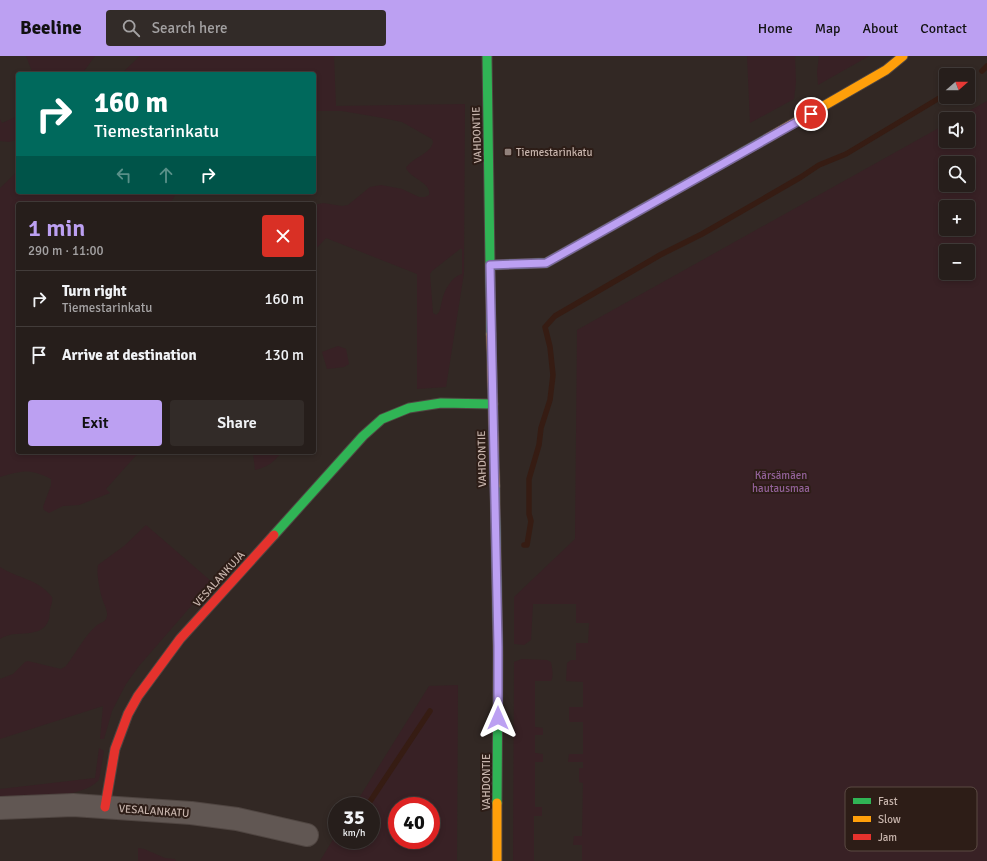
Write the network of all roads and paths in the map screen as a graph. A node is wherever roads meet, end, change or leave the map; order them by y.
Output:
1 (487, 56) edge
2 (902, 56) edge
3 (490, 265) junction
4 (493, 404) junction
5 (105, 807) junction
6 (0, 808) edge
7 (307, 835) dead end
8 (498, 861) edge

1 - 3 street, VAHDONTIE
2 - 3 street
3 - 4 street, VAHDONTIE
4 - 5 street, VESALANKUJA
4 - 8 street, VAHDONTIE
5 - 6 street, VESALANKATU
5 - 7 street, VESALANKATU

